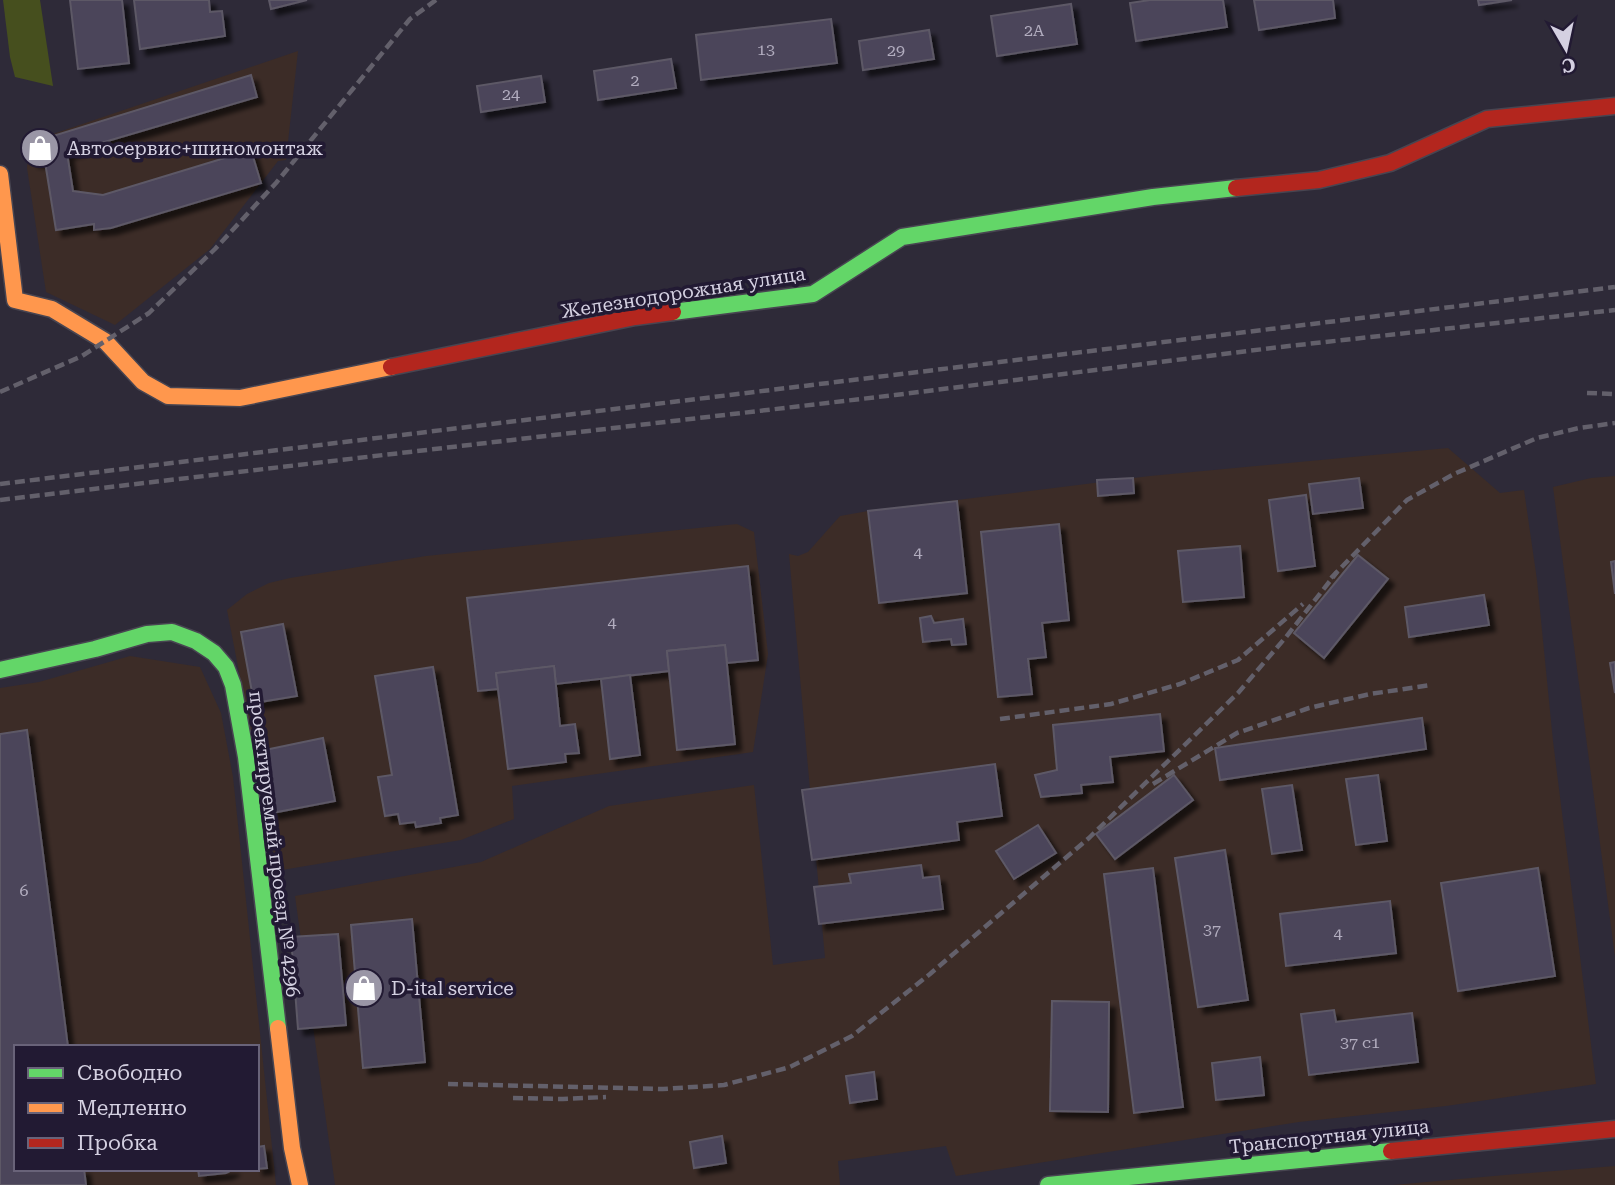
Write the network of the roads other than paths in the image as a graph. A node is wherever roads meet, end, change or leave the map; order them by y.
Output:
1 (1615, 106) edge
2 (0, 174) edge
3 (0, 670) edge
4 (1615, 1129) edge
5 (300, 1185) edge
6 (1048, 1185) edge

1 - 2 street, Железнодорожная улица
3 - 5 street, проектируемый проезд № 4296
4 - 6 street, Транспортная улица

